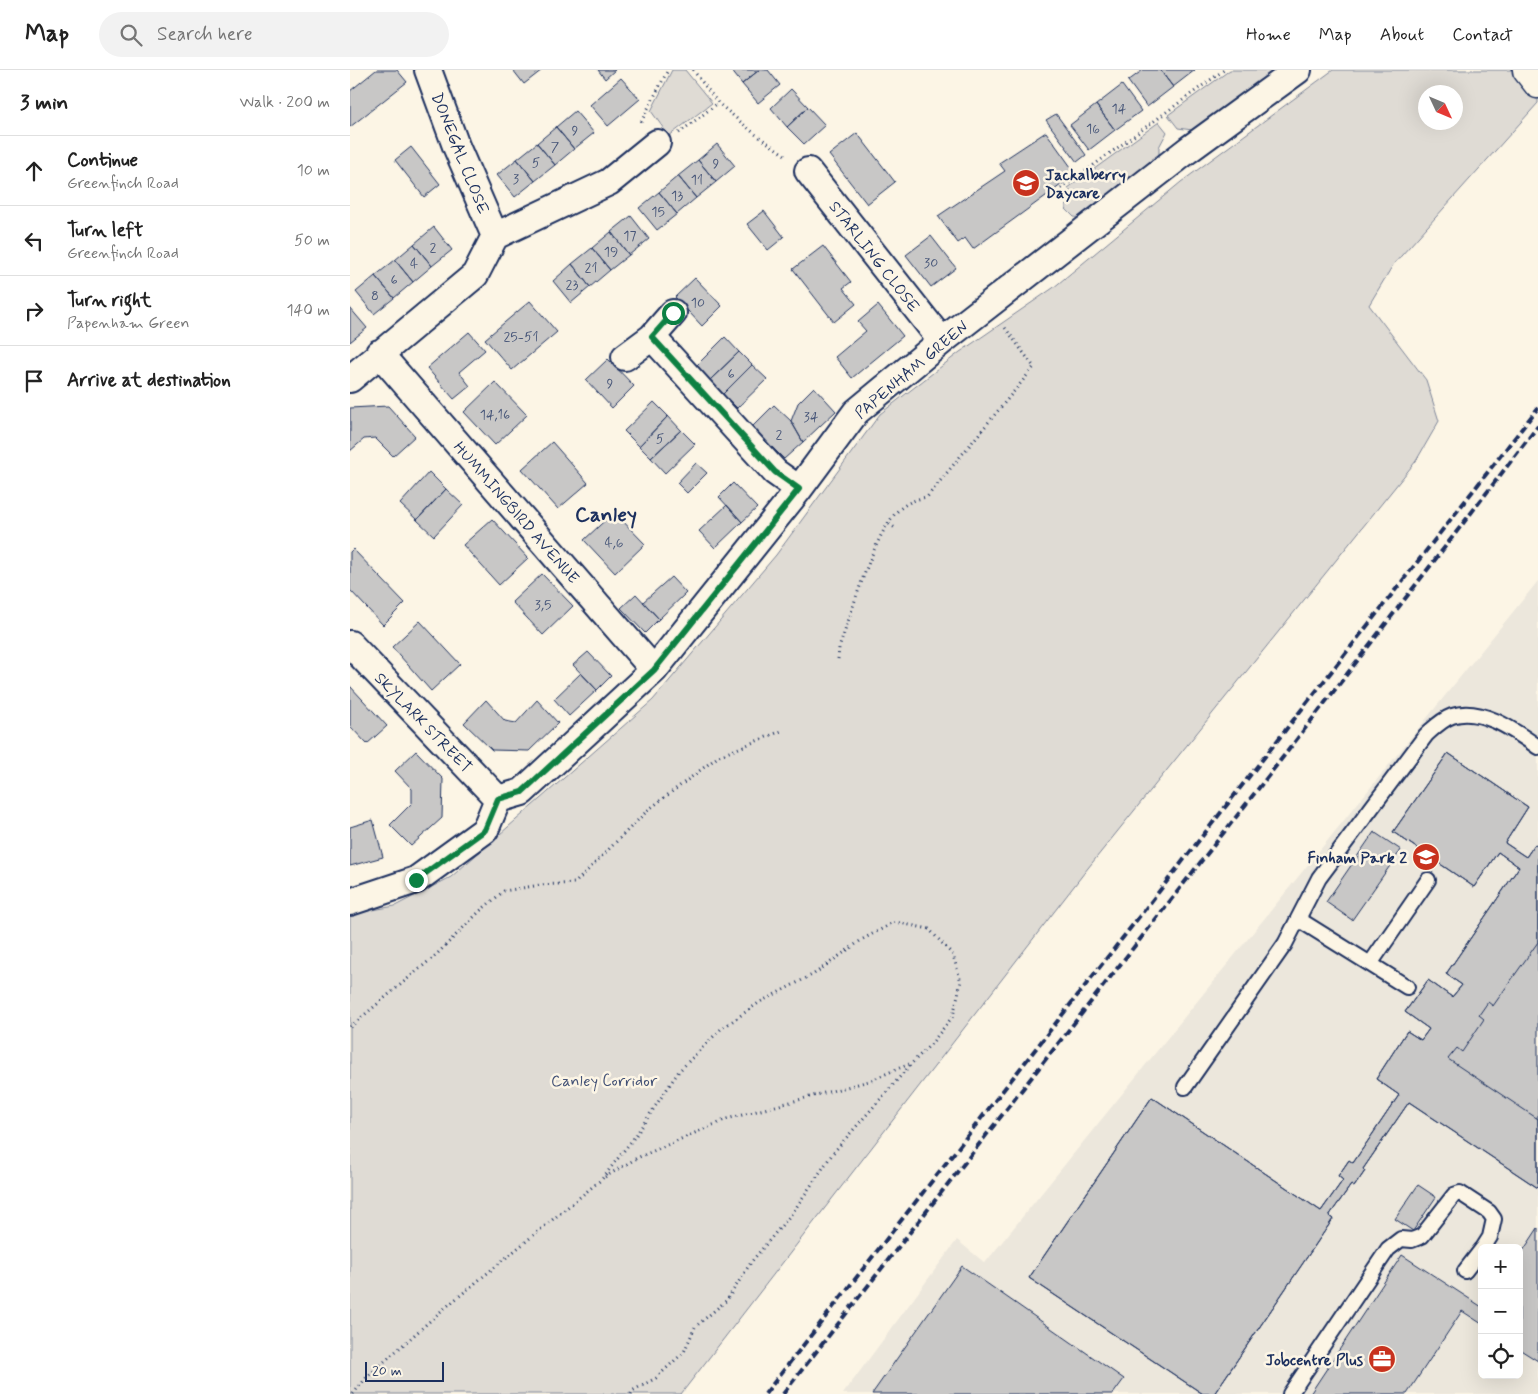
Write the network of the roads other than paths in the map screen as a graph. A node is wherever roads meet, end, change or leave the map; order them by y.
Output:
1 (428, 70) edge
2 (1298, 70) edge
3 (1527, 70) edge
4 (1538, 84) edge
5 (657, 143) road end
6 (808, 171) road end
7 (495, 236) junction
8 (673, 313) dead end
9 (652, 337) junction
10 (942, 341) junction
11 (380, 354) junction
12 (625, 357) dead end
13 (350, 379) edge
14 (799, 489) junction
15 (350, 644) edge
16 (654, 670) junction
17 (1538, 747) edge
18 (498, 799) junction
19 (1428, 880) dead end
20 (350, 902) edge
21 (1298, 919) junction
22 (1370, 964) junction
23 (1407, 987) dead end
24 (1185, 1088) dead end
25 (1485, 1244) edge
26 (1478, 1253) edge
27 (1465, 1271) dead end
28 (1290, 1394) edge

1 - 7 street, DONEGAL CLOSE
2 - 10 street, PAPENHAM GREEN
3 - 4 street
5 - 7 street
6 - 10 street, STARLING CLOSE
7 - 11 street
8 - 9 street
9 - 12 street
9 - 14 street
10 - 14 street, PAPENHAM GREEN
11 - 13 street
11 - 16 street, HUMMINGBIRD AVENUE
14 - 16 street, PAPENHAM GREEN
15 - 18 street, SKYLARK STREET
16 - 18 street, PAPENHAM GREEN
17 - 21 lane
18 - 20 street
19 - 22 lane
21 - 22 lane
21 - 24 lane
22 - 23 lane
25 - 28 lane
26 - 27 lane

